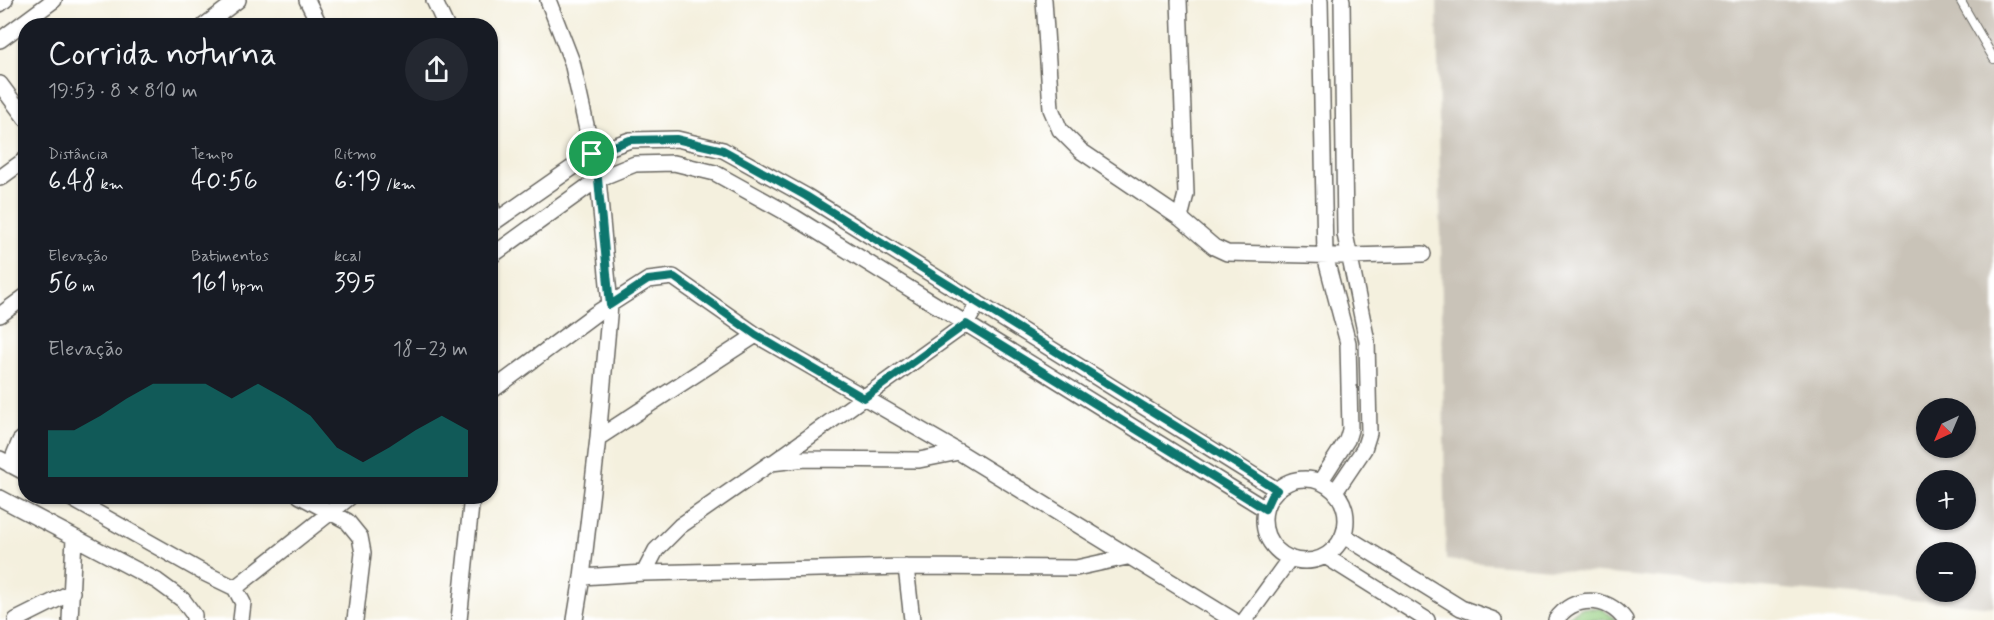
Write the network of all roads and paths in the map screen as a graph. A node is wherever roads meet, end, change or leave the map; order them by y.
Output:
1 (5, 0) edge
2 (54, 0) edge
3 (238, 0) edge
4 (307, 0) edge
5 (434, 0) edge
6 (548, 0) edge
7 (1044, 0) edge
8 (1179, 0) edge
9 (1320, 0) edge
10 (1341, 0) edge
11 (1960, 0) edge
12 (0, 4) edge
13 (30, 18) edge
14 (214, 18) edge
15 (316, 18) edge
16 (442, 18) edge
17 (18, 27) edge
18 (0, 40) edge
19 (1994, 59) edge
20 (0, 84) edge
21 (18, 108) edge
22 (592, 154) junction
23 (18, 165) edge
24 (0, 178) edge
25 (598, 179) junction
26 (806, 196) junction
27 (794, 217) junction
28 (1180, 218) junction
29 (498, 220) edge
30 (498, 251) edge
31 (1423, 254) dead end
32 (1325, 256) junction
33 (1350, 256) junction
34 (18, 302) edge
35 (978, 303) junction
36 (610, 305) junction
37 (0, 315) edge
38 (966, 324) junction
39 (756, 335) junction
40 (498, 386) edge
41 (864, 398) junction
42 (598, 438) junction
43 (18, 444) edge
44 (958, 452) junction
45 (5, 462) edge
46 (771, 463) junction
47 (1320, 482) junction
48 (1277, 490) junction
49 (1335, 492) junction
50 (0, 498) edge
51 (81, 504) edge
52 (316, 504) edge
53 (341, 504) edge
54 (471, 504) edge
55 (1265, 509) junction
56 (331, 512) junction
57 (1343, 535) junction
58 (74, 538) junction
59 (1325, 556) junction
60 (1127, 557) junction
61 (1290, 558) junction
62 (906, 567) junction
63 (644, 573) junction
64 (582, 577) junction
65 (235, 588) junction
66 (72, 592) junction
67 (16, 620) edge
68 (70, 620) edge
69 (194, 620) edge
70 (241, 620) edge
71 (355, 620) edge
72 (459, 620) edge
73 (574, 620) edge
74 (912, 620) edge
75 (1233, 620) edge
76 (1245, 620) edge
77 (1427, 620) edge
78 (1494, 620) edge
79 (1556, 620) edge
80 (1625, 620) edge

1 - 12 street
2 - 13 street
3 - 14 street
4 - 15 street
5 - 16 street
6 - 22 street
7 - 28 street
8 - 28 street
9 - 32 street
10 - 33 street
11 - 19 lane
17 - 18 street
20 - 21 street
22 - 25 street
22 - 26 street
22 - 29 street
23 - 24 street
25 - 27 street
25 - 30 street
25 - 36 street
26 - 27 street
26 - 35 street
27 - 38 street
28 - 32 street
31 - 33 street
32 - 33 street
32 - 47 street
33 - 49 street
34 - 37 street
35 - 38 street
35 - 48 street
36 - 39 street
36 - 40 street
36 - 42 street
38 - 41 street
38 - 55 street
39 - 41 street
39 - 42 street
41 - 44 street
41 - 46 street
42 - 64 street
43 - 45 street
44 - 46 street
44 - 60 street
46 - 63 street
47 - 48 street
47 - 49 street
48 - 55 street
49 - 57 street
50 - 58 street
51 - 65 street
52 - 56 street
53 - 56 street
54 - 72 street
55 - 61 street
56 - 65 street
56 - 71 street
57 - 59 street
57 - 78 street
58 - 66 street
58 - 69 street
59 - 61 street
59 - 77 street
60 - 62 street
60 - 75 street
61 - 76 street
62 - 63 street
62 - 74 street
63 - 64 street
64 - 73 street
65 - 70 street
66 - 67 street
66 - 68 street
79 - 80 street

